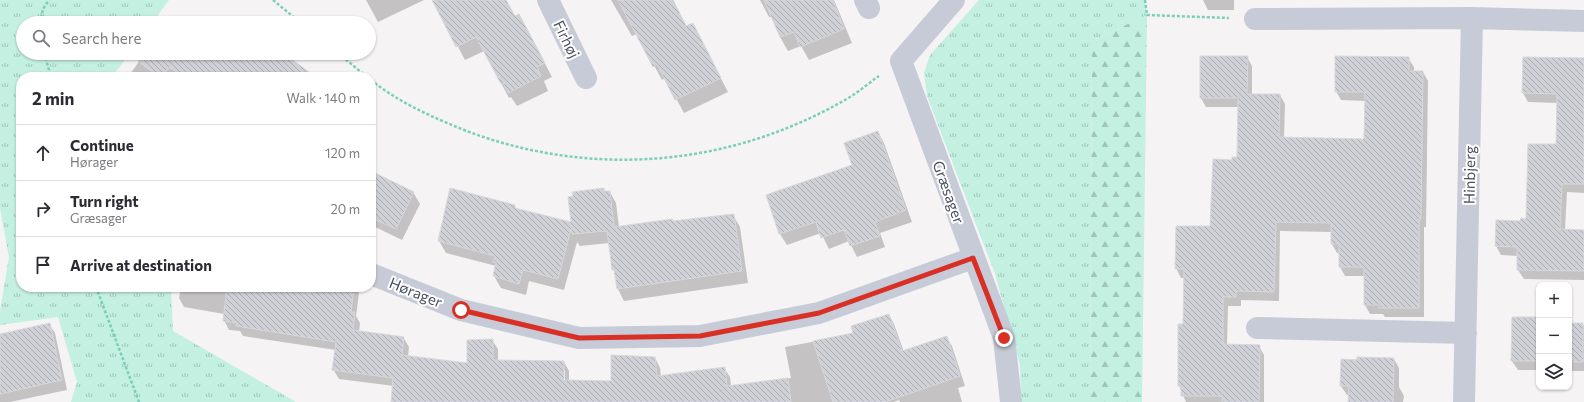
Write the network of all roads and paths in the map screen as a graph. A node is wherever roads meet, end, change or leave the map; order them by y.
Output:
1 (49, 0) edge
2 (273, 0) edge
3 (548, 0) edge
4 (954, 0) edge
5 (1145, 0) edge
6 (42, 16) edge
7 (292, 16) edge
8 (1472, 18) junction
9 (1255, 19) joint
10 (1584, 21) edge
11 (46, 60) edge
12 (346, 60) edge
13 (901, 61) junction
14 (49, 72) edge
15 (361, 72) edge
16 (586, 78) dead end
17 (376, 84) edge
18 (973, 258) junction
19 (376, 276) edge
20 (98, 292) edge
21 (1257, 328) dead end
22 (1466, 333) junction
23 (138, 402) edge
24 (1011, 402) edge
25 (1464, 402) edge

1 - 6 path
2 - 7 path
3 - 16 street, Firhøj
4 - 13 street
5 - 9 path
8 - 9 street
8 - 10 street
8 - 22 street, Hinbjerg
11 - 14 path
12 - 15 path
13 - 17 path
13 - 18 street, Græsager
18 - 19 street, Hørager
18 - 24 street, Græsager
20 - 23 path
21 - 22 street
22 - 25 street, Hinbjerg

